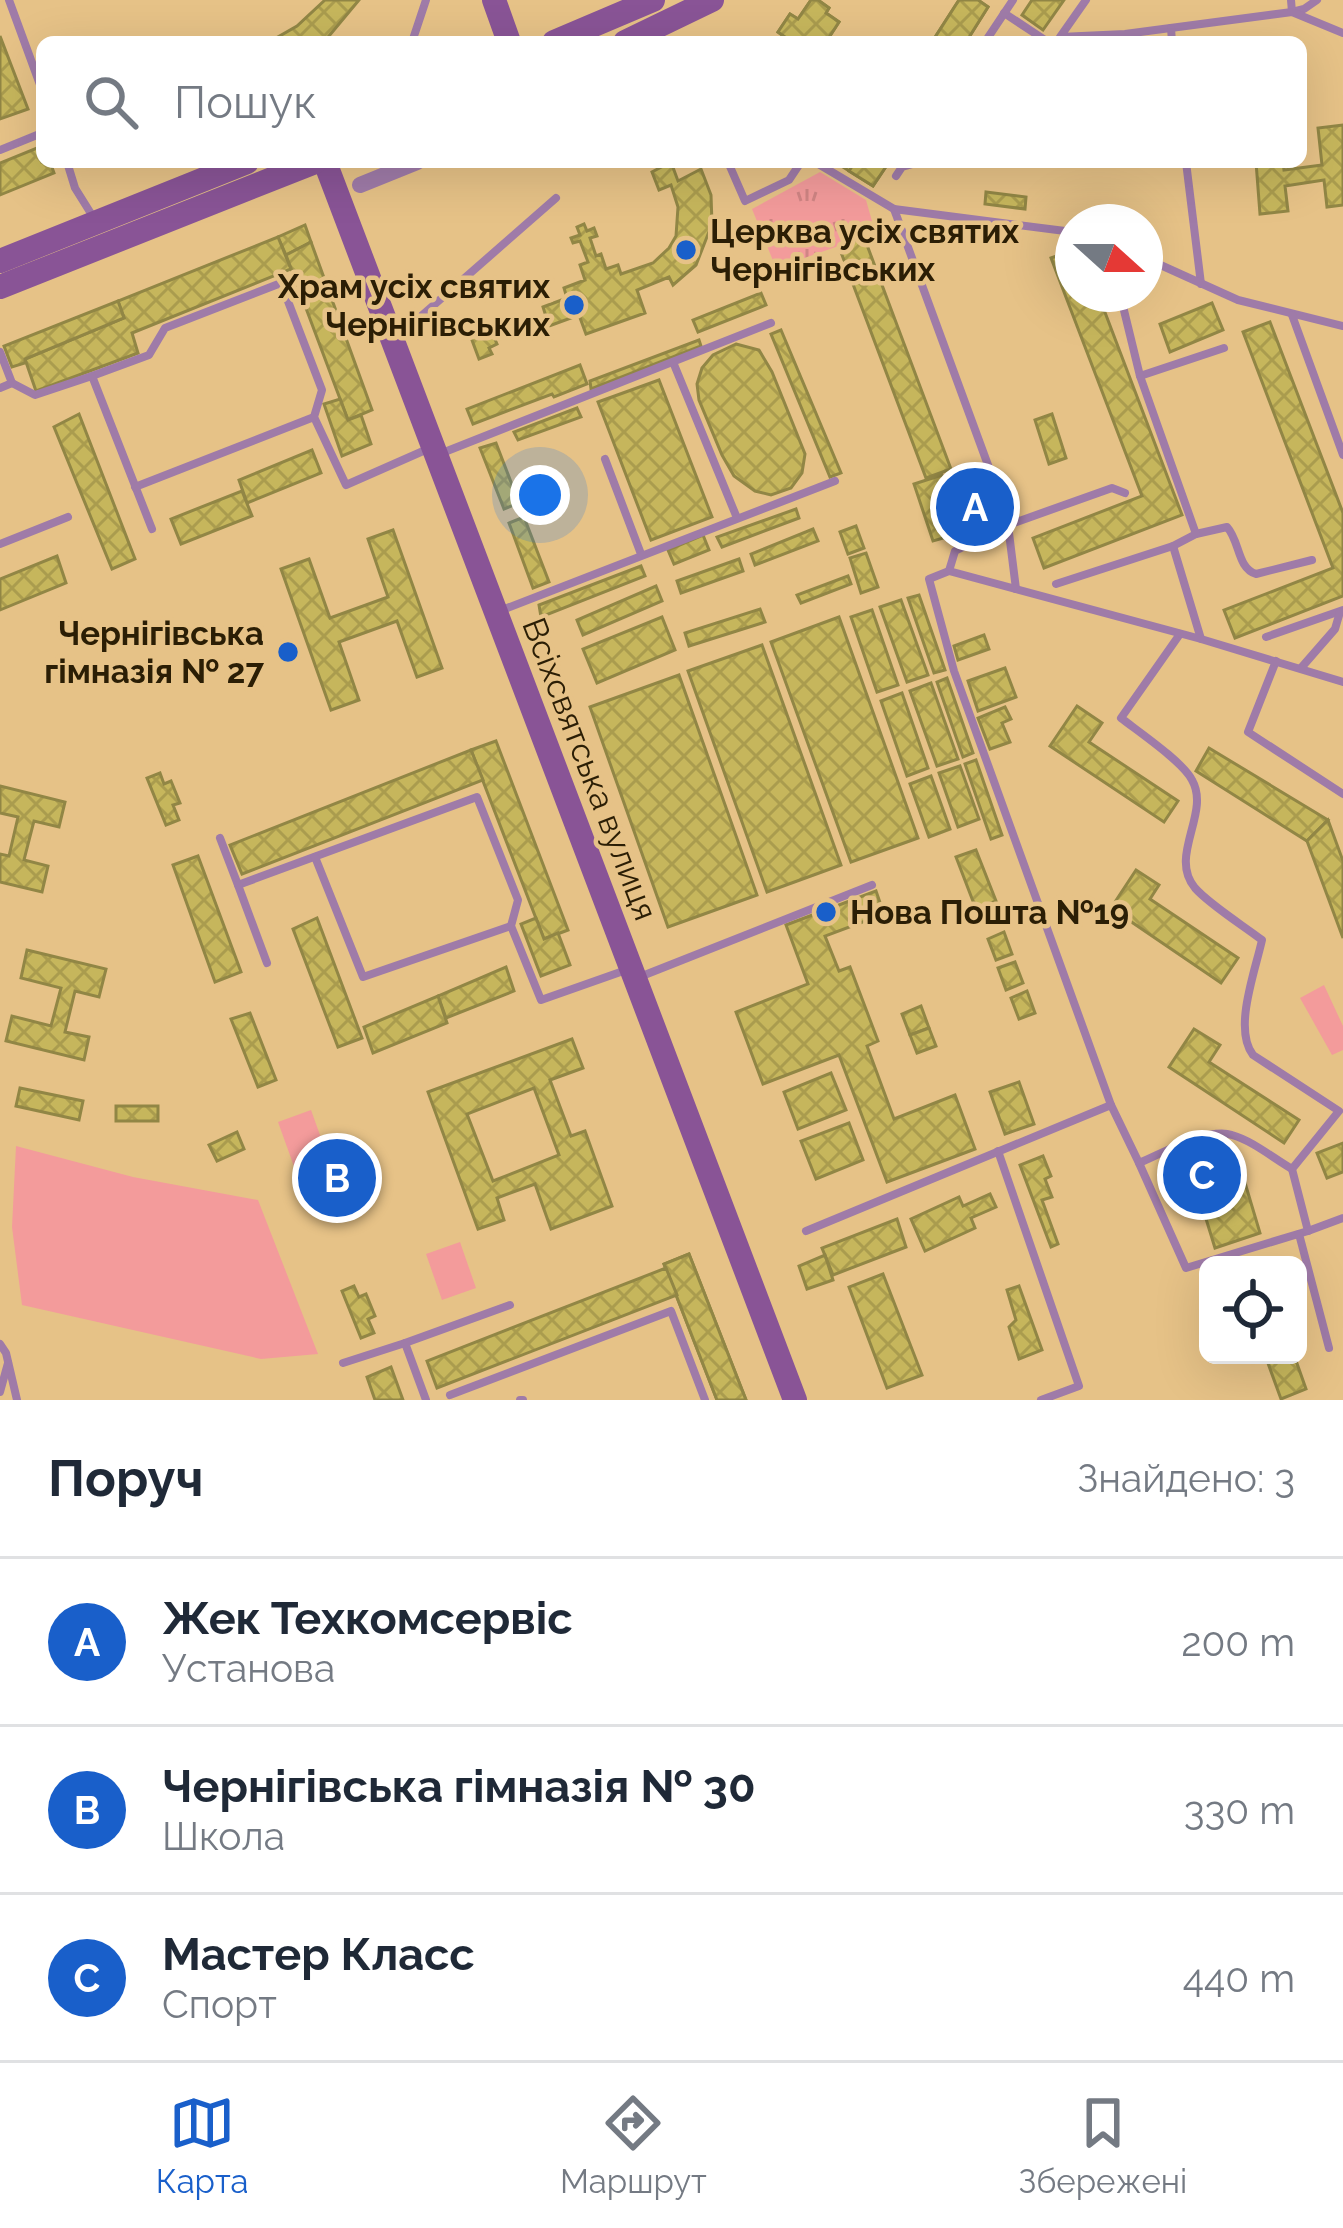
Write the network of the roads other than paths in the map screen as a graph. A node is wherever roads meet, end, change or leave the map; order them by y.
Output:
1 (9, 0) edge
2 (426, 0) edge
3 (494, 0) edge
4 (653, 0) edge
5 (712, 0) edge
6 (1013, 0) edge
7 (1086, 0) edge
8 (1291, 0) edge
9 (1317, 0) edge
10 (1292, 12) junction
11 (1004, 13) junction
12 (1171, 28) junction
13 (670, 33) edge
14 (1343, 34) edge
15 (414, 36) edge
16 (507, 36) edge
17 (568, 36) edge
18 (989, 36) edge
19 (1047, 36) edge
20 (1058, 36) edge
21 (1102, 36) edge
22 (1172, 36) edge
23 (36, 74) edge
24 (36, 136) edge
25 (0, 150) edge
26 (69, 168) edge
27 (231, 168) edge
28 (300, 168) edge
29 (328, 168) edge
30 (401, 168) edge
31 (731, 168) edge
32 (797, 168) edge
33 (824, 168) edge
34 (1187, 168) edge
35 (360, 184) dead end
36 (556, 198) dead end
37 (894, 209) junction
38 (96, 223) junction
39 (1055, 230) edge
40 (0, 261) edge
41 (1163, 266) edge
42 (1201, 284) junction
43 (0, 287) edge
44 (1124, 312) edge
45 (1292, 314) junction
46 (771, 323) dead end
47 (1343, 326) edge
48 (390, 331) junction
49 (1224, 348) dead end
50 (0, 352) edge
51 (673, 362) junction
52 (92, 376) junction
53 (1140, 376) junction
54 (13, 383) junction
55 (0, 388) edge
56 (314, 417) junction
57 (433, 451) junction
58 (1343, 455) edge
59 (605, 460) dead end
60 (835, 481) dead end
61 (135, 487) junction
62 (1125, 493) dead end
63 (68, 517) dead end
64 (737, 518) junction
65 (1008, 525) junction
66 (152, 529) dead end
67 (1196, 534) junction
68 (0, 544) edge
69 (1173, 545) junction
70 (641, 554) junction
71 (1312, 560) dead end
72 (950, 571) junction
73 (1056, 584) dead end
74 (1016, 589) junction
75 (1342, 610) edge
76 (496, 613) junction
77 (1180, 634) junction
78 (1266, 637) dead end
79 (1201, 640) junction
80 (1276, 661) junction
81 (1300, 669) junction
82 (1343, 682) edge
83 (1343, 794) edge
84 (220, 838) dead end
85 (315, 856) junction
86 (238, 885) junction
87 (872, 886) dead end
88 (511, 926) junction
89 (267, 963) dead end
90 (633, 974) junction
91 (1111, 1106) junction
92 (1341, 1110) edge
93 (998, 1151) junction
94 (1139, 1163) junction
95 (1292, 1169) junction
96 (1343, 1218) edge
97 (806, 1232) dead end
98 (1304, 1233) junction
99 (510, 1305) dead end
100 (405, 1343) junction
101 (0, 1344) edge
102 (1329, 1348) dead end
103 (8, 1361) junction
104 (343, 1363) dead end
105 (0, 1392) edge
106 (450, 1395) dead end
107 (16, 1400) edge
108 (426, 1400) edge
109 (705, 1400) edge
110 (795, 1400) edge
111 (1041, 1400) edge

1 - 23 lane
2 - 15 lane
3 - 16 street
4 - 17 street
5 - 13 street
6 - 11 lane
7 - 20 lane
8 - 10 lane
9 - 10 lane
10 - 12 lane
10 - 14 lane
11 - 18 lane
11 - 19 lane
12 - 21 lane
12 - 22 lane
24 - 25 lane
26 - 38 lane
27 - 38 street
28 - 43 street
29 - 48 street, Всіхсвятська вулиця
30 - 35 street
31 - 32 lane
33 - 37 lane
34 - 42 lane
36 - 48 lane
37 - 39 lane
37 - 65 lane
38 - 40 street
41 - 42 lane
42 - 45 lane
44 - 53 lane
45 - 47 lane
45 - 58 lane
46 - 51 lane
48 - 57 street, Всіхсвятська вулиця
49 - 53 lane
50 - 54 lane
51 - 57 lane
51 - 64 lane
52 - 54 lane
52 - 56 lane
52 - 61 lane
53 - 67 lane
54 - 55 lane
56 - 57 lane
56 - 61 lane
57 - 76 street, Всіхсвятська вулиця
59 - 70 lane
60 - 64 lane
61 - 66 lane
62 - 65 lane
63 - 68 lane
64 - 70 lane
65 - 72 lane
65 - 74 lane
67 - 69 lane
67 - 71 lane
69 - 73 lane
69 - 79 lane
70 - 76 lane
72 - 74 lane
72 - 91 lane
74 - 77 lane
75 - 78 lane
75 - 81 lane
76 - 90 street, Всіхсвятська вулиця
77 - 79 lane
77 - 92 lane
79 - 80 lane
80 - 81 lane
80 - 83 lane
81 - 82 lane
84 - 86 lane
85 - 86 lane
85 - 88 lane
85 - 88 lane
86 - 89 lane
87 - 90 lane
88 - 90 lane
90 - 110 street, Всіхсвятська вулиця
91 - 93 lane
91 - 94 lane
92 - 95 lane
93 - 97 lane
93 - 111 lane
94 - 95 lane
94 - 98 lane
95 - 98 lane
96 - 98 lane
98 - 102 lane
99 - 100 lane
100 - 104 lane
100 - 108 lane
101 - 103 lane
103 - 105 lane
103 - 107 lane
106 - 109 lane

